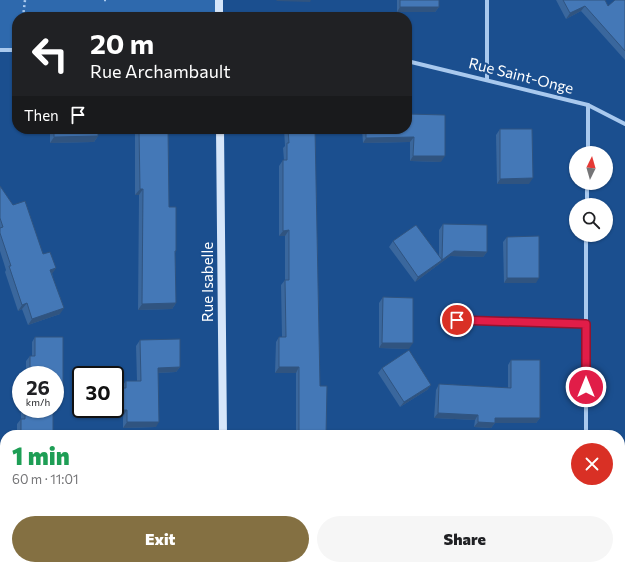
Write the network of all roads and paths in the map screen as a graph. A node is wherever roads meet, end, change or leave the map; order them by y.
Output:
1 (25, 0) edge
2 (104, 0) edge
3 (108, 0) edge
4 (219, 0) edge
5 (487, 0) edge
6 (24, 12) edge
7 (219, 12) edge
8 (0, 50) edge
9 (12, 50) edge
10 (412, 62) edge
11 (487, 79) junction
12 (588, 105) junction
13 (625, 124) edge
14 (220, 134) edge
15 (588, 146) edge
16 (586, 242) edge
17 (457, 320) dead end
18 (586, 324) junction
19 (223, 430) edge
20 (586, 430) edge

1 - 6 path
2 - 3 path
4 - 7 street
5 - 11 street
8 - 9 street
10 - 11 street, Rue Saint-Onge
11 - 12 street, Rue Saint-Onge
12 - 13 street, Rue Saint-Onge
12 - 15 street
14 - 19 street, Rue Isabelle
16 - 18 street
17 - 18 street
18 - 20 street

